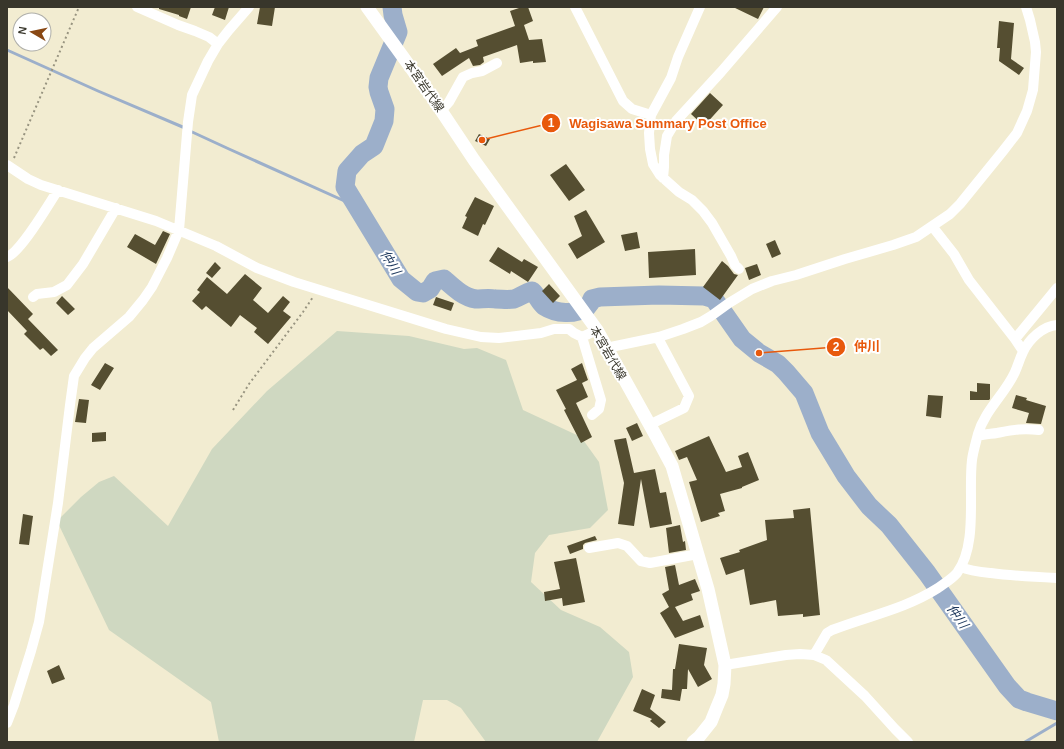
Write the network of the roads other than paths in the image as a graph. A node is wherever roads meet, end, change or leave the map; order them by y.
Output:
1 (137, 7) edge
2 (249, 7) edge
3 (367, 7) edge
4 (575, 7) edge
5 (700, 7) edge
6 (777, 7) edge
7 (1026, 7) edge
8 (218, 44) junction
9 (497, 63) dead end
10 (442, 110) junction
11 (651, 116) junction
12 (8, 166) edge
13 (663, 178) junction
14 (58, 190) junction
15 (116, 208) junction
16 (932, 226) junction
17 (179, 230) junction
18 (7, 257) edge
19 (739, 269) dead end
20 (1057, 288) edge
21 (33, 297) dead end
22 (1057, 325) edge
23 (597, 330) junction
24 (582, 337) junction
25 (658, 338) junction
26 (1015, 338) junction
27 (606, 348) junction
28 (1023, 351) junction
29 (592, 415) dead end
30 (649, 425) junction
31 (1039, 430) dead end
32 (978, 436) junction
33 (589, 548) dead end
34 (698, 554) junction
35 (961, 567) junction
36 (1057, 578) edge
37 (814, 655) junction
38 (724, 665) junction
39 (7, 723) edge
40 (693, 742) edge
41 (908, 742) edge

1 - 8 street
2 - 8 street
3 - 10 main road, 本宮岩代線
4 - 11 street
5 - 11 street
6 - 13 street
7 - 16 street
8 - 17 street
9 - 10 street
10 - 23 main road, 本宮岩代線
11 - 13 street
12 - 14 street
13 - 19 street
14 - 15 street
14 - 18 street
15 - 17 street
15 - 21 street
16 - 25 street
16 - 26 street
17 - 24 street
17 - 39 street
20 - 26 street
22 - 28 street
23 - 24 street
23 - 27 main road, 本宮岩代線
24 - 29 street
25 - 27 street
25 - 30 street
26 - 28 street
27 - 30 main road, 本宮岩代線
28 - 32 street
30 - 34 main road, 本宮岩代線
31 - 32 street
32 - 35 street
33 - 34 street
34 - 38 main road, 本宮岩代線
35 - 36 street
35 - 37 street
37 - 38 street
37 - 41 street
38 - 40 main road, 本宮岩代線

